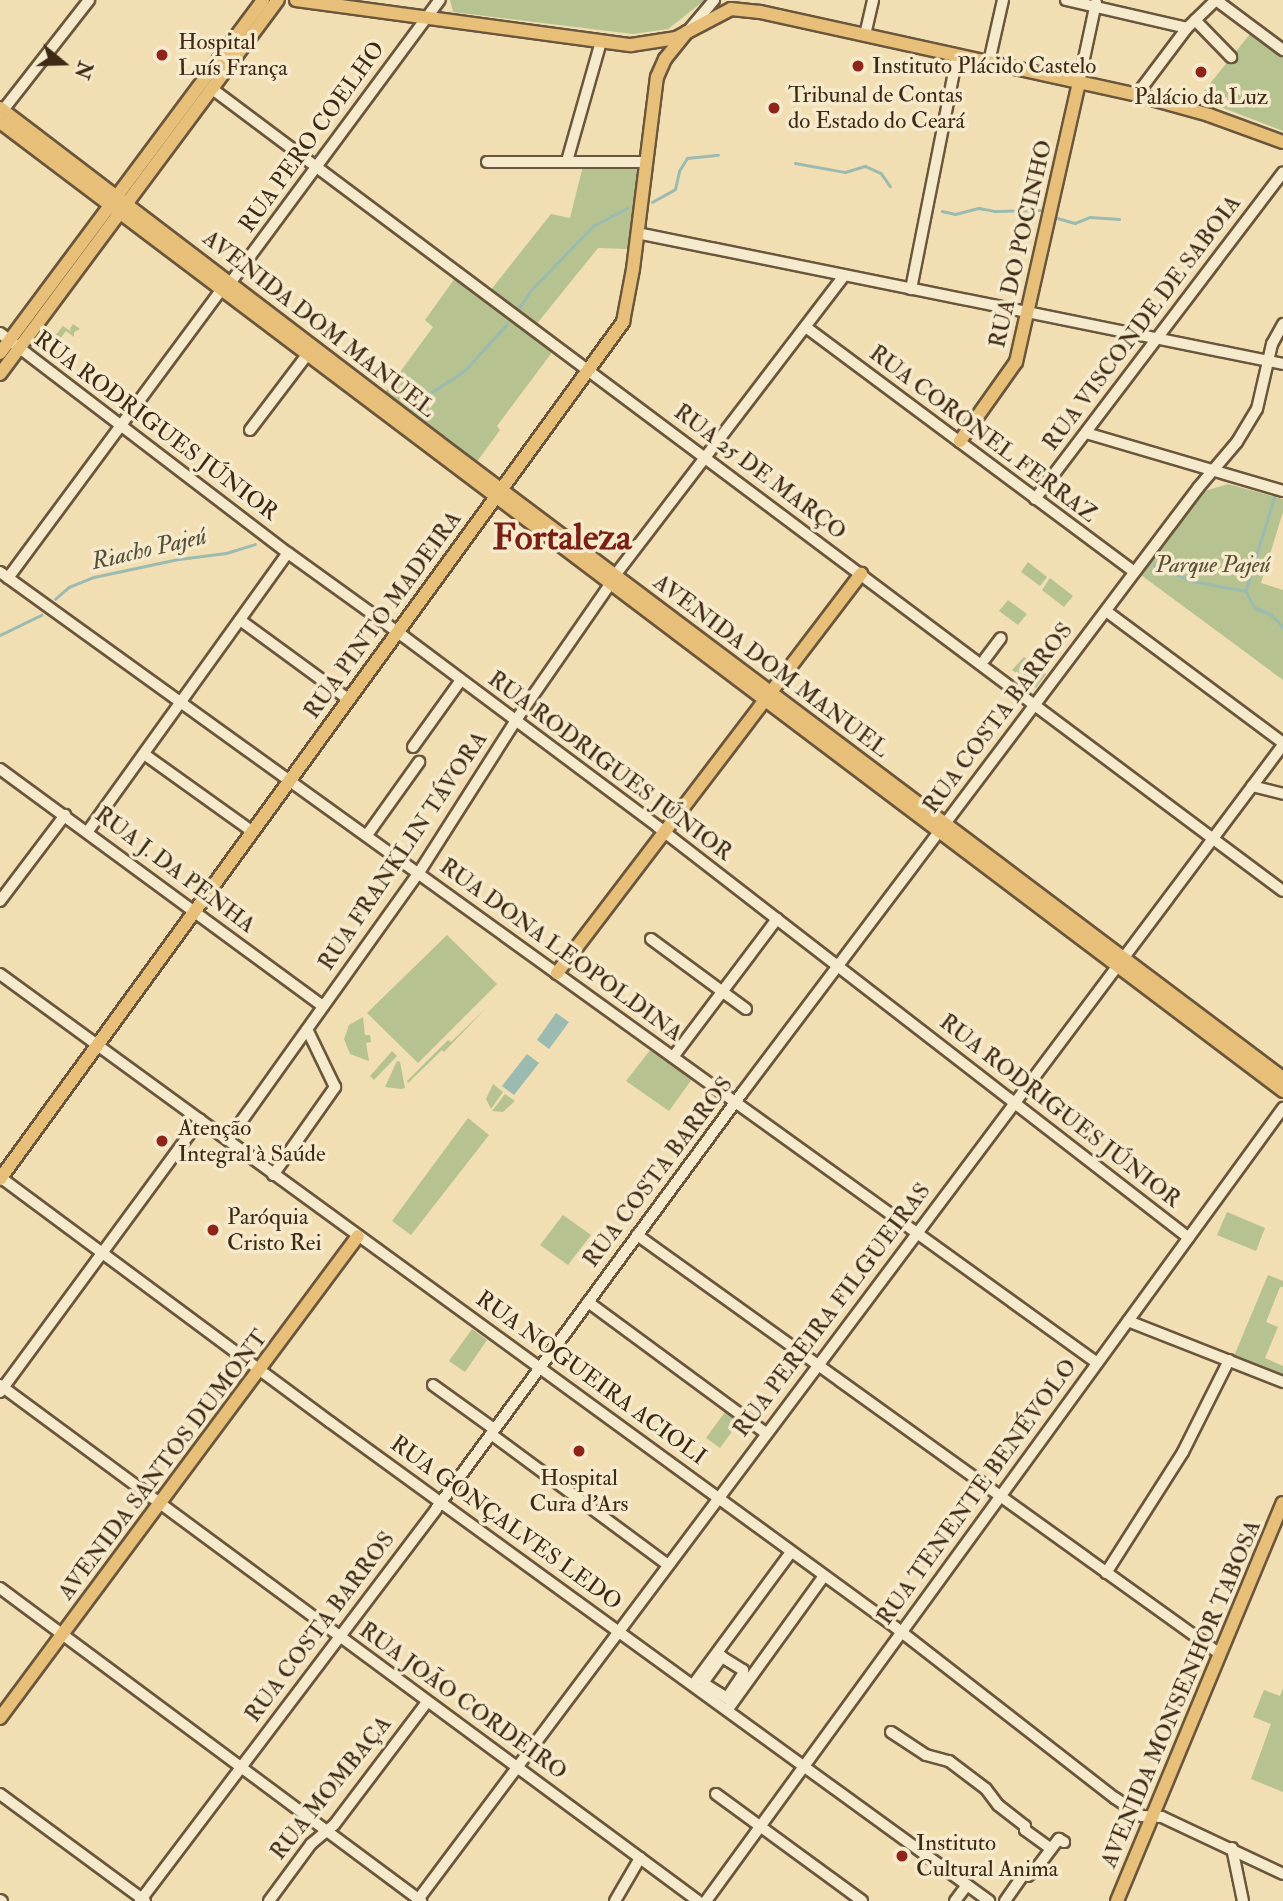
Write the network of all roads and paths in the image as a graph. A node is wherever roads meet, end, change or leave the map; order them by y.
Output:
1 (89, 0) edge
2 (263, 0) edge
3 (278, 0) edge
4 (296, 0) edge
5 (440, 0) edge
6 (714, 0) edge
7 (873, 0) edge
8 (1003, 0) edge
9 (1066, 0) edge
10 (1216, 0) edge
11 (1096, 3) edge
12 (427, 18) junction
13 (1191, 24) junction
14 (687, 32) junction
15 (865, 35) junction
16 (601, 42) junction
17 (1283, 50) edge
18 (957, 56) junction
19 (1231, 57) dead end
20 (989, 62) junction
21 (1079, 82) junction
22 (211, 88) junction
23 (1141, 89) dead end
24 (1, 113) edge
25 (1283, 142) edge
26 (567, 161) junction
27 (487, 162) dead end
28 (646, 162) junction
29 (316, 165) junction
30 (1283, 172) edge
31 (119, 205) junction
32 (637, 233) junction
33 (845, 276) junction
34 (227, 286) junction
35 (911, 289) junction
36 (1026, 313) junction
37 (1283, 324) edge
38 (807, 328) junction
39 (1156, 338) junction
40 (10, 341) edge
41 (0, 353) edge
42 (307, 355) junction
43 (1268, 361) junction
44 (1283, 364) edge
45 (587, 370) junction
46 (0, 374) edge
47 (120, 426) junction
48 (250, 430) dead end
49 (1086, 433) junction
50 (960, 441) junction
51 (706, 458) junction
52 (1213, 471) junction
53 (1283, 491) edge
54 (497, 492) junction
55 (1035, 499) junction
56 (288, 553) junction
57 (1134, 572) junction
58 (861, 574) junction
59 (4, 575) edge
60 (613, 579) junction
61 (1106, 611) junction
62 (240, 620) junction
63 (396, 631) junction
64 (1001, 638) dead end
65 (985, 659) dead end
66 (461, 680) junction
67 (767, 695) junction
68 (348, 699) junction
69 (182, 701) junction
70 (1034, 705) junction
71 (516, 720) junction
72 (1283, 744) edge
73 (412, 747) dead end
74 (144, 754) junction
75 (419, 762) dead end
76 (0, 769) edge
77 (291, 779) junction
78 (1252, 786) junction
79 (1283, 794) edge
80 (65, 815) junction
81 (942, 828) junction
82 (88, 831) junction
83 (253, 832) junction
84 (665, 832) junction
85 (367, 835) junction
86 (1214, 838) junction
87 (418, 874) junction
88 (1283, 891) edge
89 (0, 901) edge
90 (196, 913) junction
91 (777, 919) junction
92 (651, 939) dead end
93 (1120, 961) junction
94 (838, 967) junction
95 (557, 973) junction
96 (0, 974) edge
97 (722, 992) junction
98 (323, 1006) junction
99 (746, 1009) dead end
100 (307, 1029) junction
101 (98, 1046) junction
102 (673, 1057) junction
103 (1283, 1078) edge
104 (1283, 1091) edge
105 (736, 1101) junction
106 (1015, 1101) junction
107 (1283, 1108) edge
108 (200, 1120) junction
109 (228, 1140) junction
110 (273, 1175) junction
111 (0, 1178) edge
112 (916, 1232) junction
113 (358, 1236) junction
114 (637, 1236) junction
115 (1189, 1238) junction
116 (103, 1253) junction
117 (588, 1302) junction
118 (1128, 1321) junction
119 (1229, 1360) junction
120 (1097, 1363) junction
121 (816, 1366) junction
122 (540, 1367) junction
123 (262, 1369) junction
124 (1283, 1382) edge
125 (433, 1385) dead end
126 (1, 1388) edge
127 (493, 1432) junction
128 (766, 1433) junction
129 (718, 1497) junction
130 (1000, 1498) junction
131 (441, 1501) junction
132 (1283, 1503) edge
133 (161, 1504) junction
134 (791, 1552) junction
135 (667, 1564) junction
136 (1106, 1573) junction
137 (824, 1576) junction
138 (0, 1588) edge
139 (619, 1630) junction
140 (902, 1632) junction
141 (63, 1633) junction
142 (340, 1636) junction
143 (720, 1647) junction
144 (1220, 1654) junction
145 (755, 1672) junction
146 (693, 1685) junction
147 (427, 1702) junction
148 (728, 1709) junction
149 (0, 1718) edge
150 (891, 1732) dead end
151 (804, 1766) junction
152 (241, 1767) junction
153 (517, 1768) junction
154 (0, 1794) edge
155 (716, 1794) dead end
156 (1153, 1816) junction
157 (760, 1827) junction
158 (326, 1830) junction
159 (1064, 1842) dead end
160 (1232, 1847) junction
161 (1051, 1849) junction
162 (640, 1858) junction
163 (1283, 1874) edge
164 (967, 1885) junction
165 (142, 1900) edge
166 (419, 1900) edge
167 (269, 1901) edge
168 (615, 1901) edge
169 (698, 1901) edge
170 (706, 1901) edge
171 (862, 1901) edge
172 (955, 1901) edge
173 (989, 1901) edge
174 (1005, 1901) edge
175 (1117, 1901) edge
176 (1242, 1901) edge

1 - 24 street
2 - 31 main road
3 - 22 main road
4 - 12 main road
5 - 12 street, RUA PERO COELHO
6 - 14 street
7 - 15 street
8 - 20 street
9 - 11 street
10 - 13 street
10 - 17 street
11 - 13 street
11 - 21 street
12 - 16 main road
12 - 29 street, RUA PERO COELHO
13 - 19 street
13 - 23 street
14 - 15 main road
14 - 16 main road
14 - 28 main road, RUA PINTO MADEIRA
15 - 18 main road
16 - 26 street
18 - 20 main road
18 - 35 street
20 - 21 main road
21 - 25 main road
21 - 36 main road, RUA DO POCINHO
22 - 29 street, RUA 25 DE MARÇO
22 - 31 main road
24 - 31 main road, AVENIDA DOM MANUEL
26 - 27 street
26 - 28 street
28 - 32 main road, RUA PINTO MADEIRA
29 - 34 street, RUA PERO COELHO
29 - 45 street, RUA 25 DE MARÇO
30 - 39 street, RUA VISCONDE DE SABOIA
31 - 34 main road, AVENIDA DOM MANUEL
31 - 40 main road
32 - 33 street
32 - 45 main road, RUA PINTO MADEIRA
33 - 35 street
33 - 38 street, RUA FRANKLIN TÁVORA
34 - 42 main road, AVENIDA DOM MANUEL
34 - 47 street, RUA PERO COELHO
34 - 54 main road, AVENIDA DOM MANUEL
35 - 36 street
36 - 39 street
36 - 50 main road, RUA DO POCINHO
37 - 43 street, RUA COSTA BARROS
38 - 50 street, RUA CORONEL FERRAZ
38 - 51 street, RUA FRANKLIN TÁVORA
39 - 43 street
39 - 49 street, RUA VISCONDE DE SABOIA
40 - 41 main road
40 - 46 main road
40 - 47 street, RUA RODRIGUES JÚNIOR
42 - 48 street
42 - 54 main road, AVENIDA DOM MANUEL
43 - 44 street
43 - 52 street, RUA COSTA BARROS
45 - 51 street, RUA 25 DE MARÇO
45 - 54 main road, RUA PINTO MADEIRA
47 - 56 street, RUA RODRIGUES JÚNIOR
47 - 59 street, RUA PERO COELHO
49 - 52 street
49 - 55 street, RUA VISCONDE DE SABOIA
50 - 55 street, RUA CORONEL FERRAZ
51 - 58 street, RUA 25 DE MARÇO
51 - 60 street, RUA FRANKLIN TÁVORA
52 - 53 street
52 - 57 street, RUA COSTA BARROS
54 - 60 main road, AVENIDA DOM MANUEL
54 - 63 main road, RUA PINTO MADEIRA
55 - 57 street, RUA CORONEL FERRAZ
56 - 62 street
56 - 63 street, RUA RODRIGUES JÚNIOR
57 - 61 street, RUA COSTA BARROS
58 - 67 main road
58 - 70 street, RUA 25 DE MARÇO
59 - 69 street, RUA DONA LEOPOLDINA
60 - 67 main road, AVENIDA DOM MANUEL
60 - 71 street, RUA FRANKLIN TÁVORA
61 - 70 street, RUA COSTA BARROS
61 - 72 street
62 - 68 street
62 - 69 street
63 - 66 street, RUA RODRIGUES JÚNIOR
63 - 68 main road, RUA PINTO MADEIRA
64 - 65 street
66 - 71 street, RUA RODRIGUES JÚNIOR
66 - 73 street
67 - 81 main road, AVENIDA DOM MANUEL
67 - 84 main road
68 - 77 main road, RUA PINTO MADEIRA
69 - 74 street
69 - 77 street, RUA DONA LEOPOLDINA
70 - 81 street, RUA COSTA BARROS
70 - 86 street, RUA 25 DE MARÇO
71 - 84 street, RUA RODRIGUES JÚNIOR
71 - 87 street, RUA FRANKLIN TÁVORA
72 - 78 street, RUA PEREIRA FILGUEIRAS
74 - 82 street
74 - 83 street
75 - 85 street
76 - 80 street, RUA J. DA PENHA
77 - 83 main road, RUA PINTO MADEIRA
77 - 85 street, RUA DONA LEOPOLDINA
78 - 79 street
78 - 86 street, RUA PEREIRA FILGUEIRAS
80 - 82 street, RUA J. DA PENHA
80 - 89 street
81 - 93 main road, AVENIDA DOM MANUEL
81 - 94 street, RUA COSTA BARROS
82 - 90 street, RUA J. DA PENHA
83 - 90 main road, RUA PINTO MADEIRA
84 - 91 street, RUA RODRIGUES JÚNIOR
84 - 95 main road
85 - 87 street, RUA DONA LEOPOLDINA
86 - 88 street, RUA 25 DE MARÇO
86 - 93 street, RUA PEREIRA FILGUEIRAS
87 - 95 street, RUA DONA LEOPOLDINA
87 - 98 street, RUA FRANKLIN TÁVORA
90 - 98 street, RUA J. DA PENHA
90 - 101 main road, RUA PINTO MADEIRA
91 - 94 street, RUA RODRIGUES JÚNIOR
91 - 97 street
92 - 97 street
93 - 103 main road, AVENIDA DOM MANUEL
93 - 104 main road, AVENIDA DOM MANUEL
93 - 106 street, RUA PEREIRA FILGUEIRAS
94 - 105 street, RUA COSTA BARROS
94 - 106 street, RUA RODRIGUES JÚNIOR
95 - 102 street, RUA DONA LEOPOLDINA
96 - 101 street, RUA NOGUEIRA ACIOLI
97 - 99 street
97 - 102 street
98 - 100 street, RUA FRANKLIN TÁVORA
100 - 109 street, RUA FRANKLIN TÁVORA
100 - 110 street
101 - 108 street, RUA NOGUEIRA ACIOLI
101 - 111 main road, RUA PINTO MADEIRA
102 - 105 street, RUA DONA LEOPOLDINA
105 - 112 street, RUA DONA LEOPOLDINA
105 - 114 street, RUA COSTA BARROS
106 - 112 street, RUA PEREIRA FILGUEIRAS
106 - 115 street, RUA RODRIGUES JÚNIOR
107 - 115 street, RUA TENENTE BENÉVOLO
108 - 109 street, RUA NOGUEIRA ACIOLI
108 - 116 street
109 - 110 street, RUA NOGUEIRA ACIOLI
110 - 113 street, RUA NOGUEIRA ACIOLI
111 - 116 street, RUA GONÇALVES LEDO
112 - 120 street, RUA DONA LEOPOLDINA
112 - 121 street, RUA PEREIRA FILGUEIRAS
113 - 122 street, RUA NOGUEIRA ACIOLI
113 - 123 main road, AVENIDA SANTOS DUMONT
114 - 117 street, RUA COSTA BARROS
114 - 121 street
115 - 118 street, RUA TENENTE BENÉVOLO
116 - 123 street, RUA GONÇALVES LEDO
116 - 126 street
117 - 122 street, RUA COSTA BARROS
117 - 128 street
118 - 119 street
118 - 120 street, RUA TENENTE BENÉVOLO
119 - 124 street
119 - 136 street
120 - 130 street, RUA TENENTE BENÉVOLO
121 - 128 street, RUA PEREIRA FILGUEIRAS
121 - 130 street
122 - 127 street, RUA COSTA BARROS
122 - 129 street, RUA NOGUEIRA ACIOLI
123 - 131 street, RUA GONÇALVES LEDO
123 - 133 main road, AVENIDA SANTOS DUMONT
125 - 127 street
126 - 133 street, RUA JOÃO CORDEIRO
127 - 131 street, RUA COSTA BARROS
127 - 135 street
128 - 129 street, RUA PEREIRA FILGUEIRAS
129 - 134 street, RUA NOGUEIRA ACIOLI
129 - 135 street, RUA PEREIRA FILGUEIRAS
130 - 136 street
130 - 140 street, RUA TENENTE BENÉVOLO
131 - 139 street, RUA GONÇALVES LEDO
131 - 142 street, RUA COSTA BARROS
132 - 144 main road, AVENIDA MONSENHOR TABOSA
133 - 141 main road, AVENIDA SANTOS DUMONT
133 - 142 street, RUA JOÃO CORDEIRO
134 - 137 street, RUA NOGUEIRA ACIOLI
134 - 143 street
135 - 139 street, RUA PEREIRA FILGUEIRAS
136 - 144 street
137 - 140 street, RUA NOGUEIRA ACIOLI
137 - 145 street
138 - 141 street
139 - 146 street, RUA GONÇALVES LEDO
139 - 153 street, RUA PEREIRA FILGUEIRAS
140 - 151 street, RUA TENENTE BENÉVOLO
140 - 156 street, RUA NOGUEIRA ACIOLI
141 - 149 main road, AVENIDA SANTOS DUMONT
141 - 152 street
142 - 147 street, RUA JOÃO CORDEIRO
142 - 152 street, RUA COSTA BARROS
143 - 145 street
143 - 146 street
144 - 156 main road, AVENIDA MONSENHOR TABOSA
145 - 148 street
146 - 148 street, RUA GONÇALVES LEDO
147 - 153 street, RUA JOÃO CORDEIRO
147 - 158 street, RUA MOMBAÇA
148 - 151 street, RUA GONÇALVES LEDO
150 - 161 street
151 - 157 street, RUA TENENTE BENÉVOLO
151 - 164 street, RUA GONÇALVES LEDO
152 - 158 street
152 - 165 street, RUA COSTA BARROS
153 - 162 street, RUA JOÃO CORDEIRO
153 - 166 street, RUA PEREIRA FILGUEIRAS
154 - 165 street
155 - 157 street
156 - 160 street, RUA NOGUEIRA ACIOLI
156 - 175 main road, AVENIDA MONSENHOR TABOSA
157 - 170 street, RUA TENENTE BENÉVOLO
157 - 171 street
158 - 166 street
158 - 167 street, RUA MOMBAÇA
159 - 161 street
160 - 163 street, RUA NOGUEIRA ACIOLI
160 - 176 street
161 - 174 street
162 - 168 street
162 - 169 street, RUA JOÃO CORDEIRO
164 - 172 street
164 - 173 street, RUA GONÇALVES LEDO

